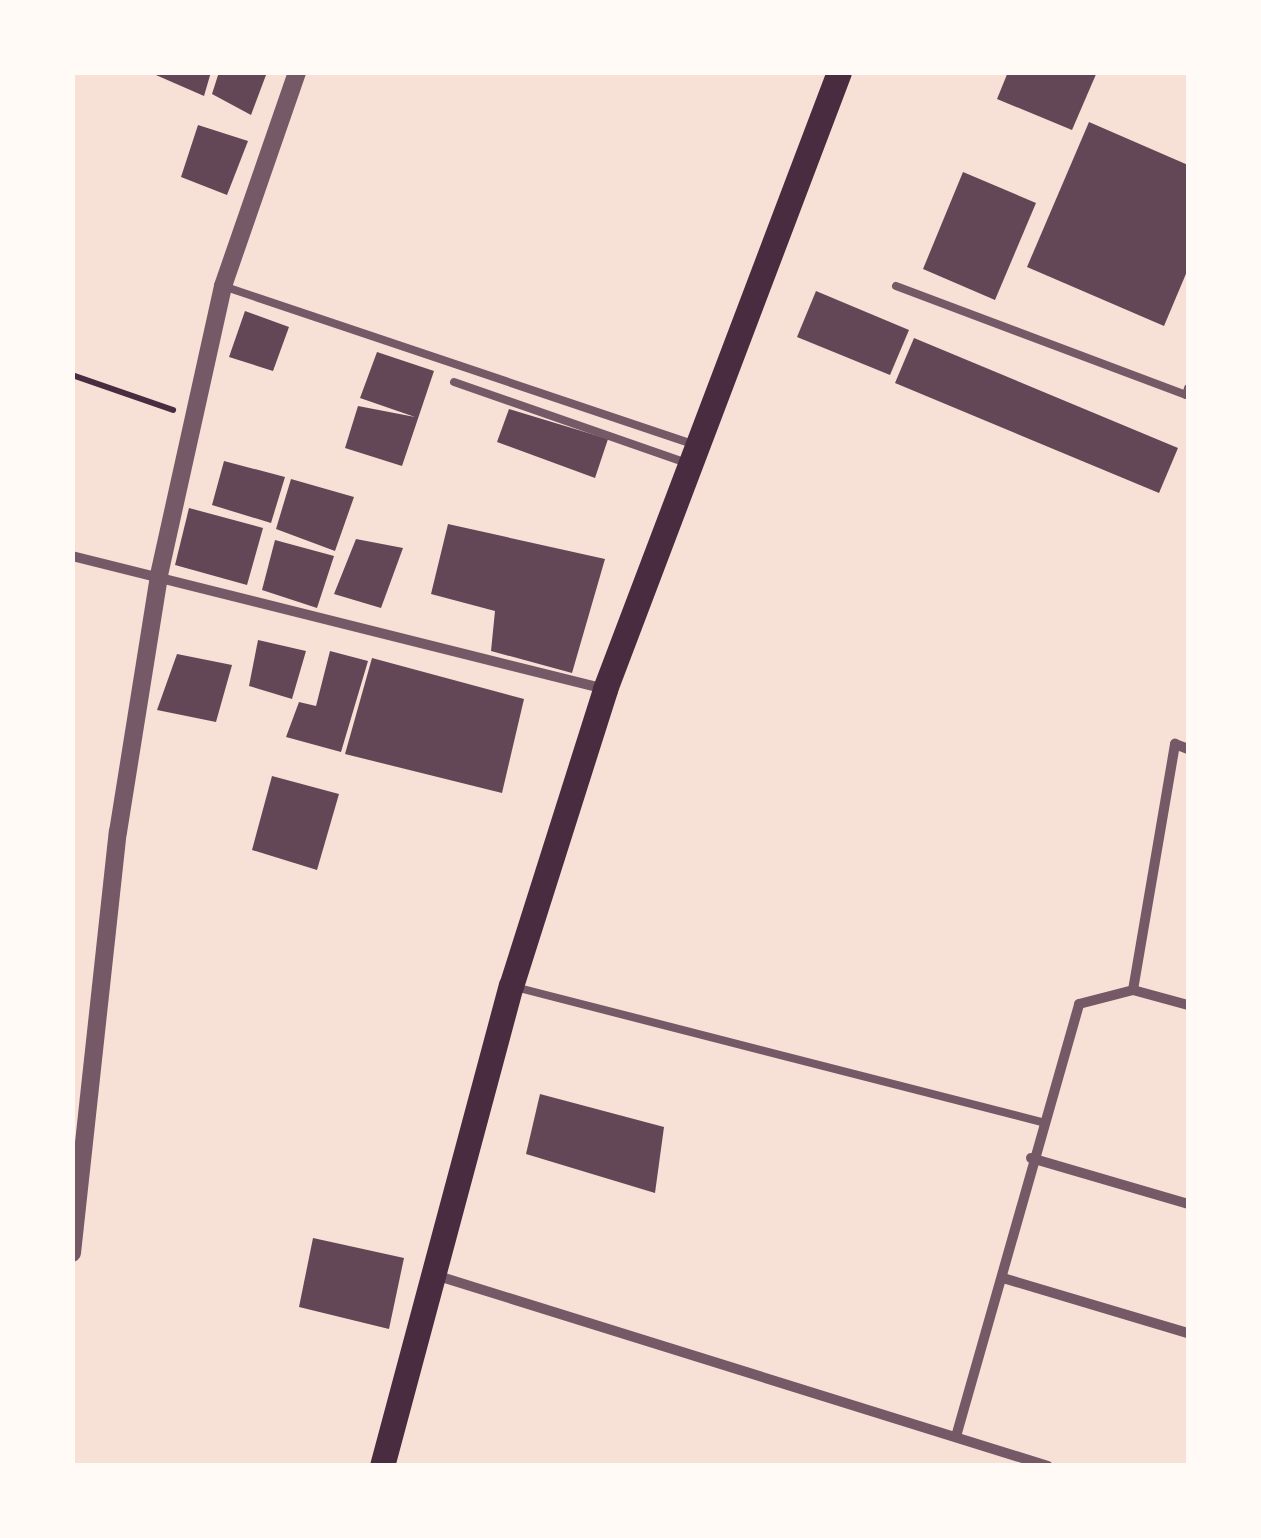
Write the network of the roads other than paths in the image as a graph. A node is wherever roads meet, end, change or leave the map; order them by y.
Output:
1 (297, 72) edge
2 (839, 72) edge
3 (223, 286) junction
4 (896, 286) dead end
5 (454, 382) dead end
6 (1188, 388) edge
7 (689, 453) junction
8 (72, 556) edge
9 (159, 575) junction
10 (605, 689) junction
11 (1188, 749) edge
12 (510, 986) junction
13 (1133, 990) junction
14 (1188, 1005) edge
15 (1042, 1122) junction
16 (1031, 1158) junction
17 (1188, 1204) edge
18 (72, 1253) edge
19 (434, 1274) junction
20 (1003, 1278) junction
21 (1188, 1334) edge
22 (957, 1433) junction
23 (382, 1466) edge
24 (1048, 1466) edge

1 - 3 street
2 - 7 main road
3 - 7 lane
3 - 9 street
4 - 6 lane
5 - 7 lane
7 - 10 main road
8 - 9 street
9 - 10 street
9 - 18 street
10 - 12 main road
11 - 13 street
12 - 15 lane
12 - 19 main road
13 - 14 street
13 - 15 street
15 - 16 street
16 - 17 street
16 - 20 street
19 - 22 street
19 - 23 main road
20 - 21 street
20 - 22 street
22 - 24 street

